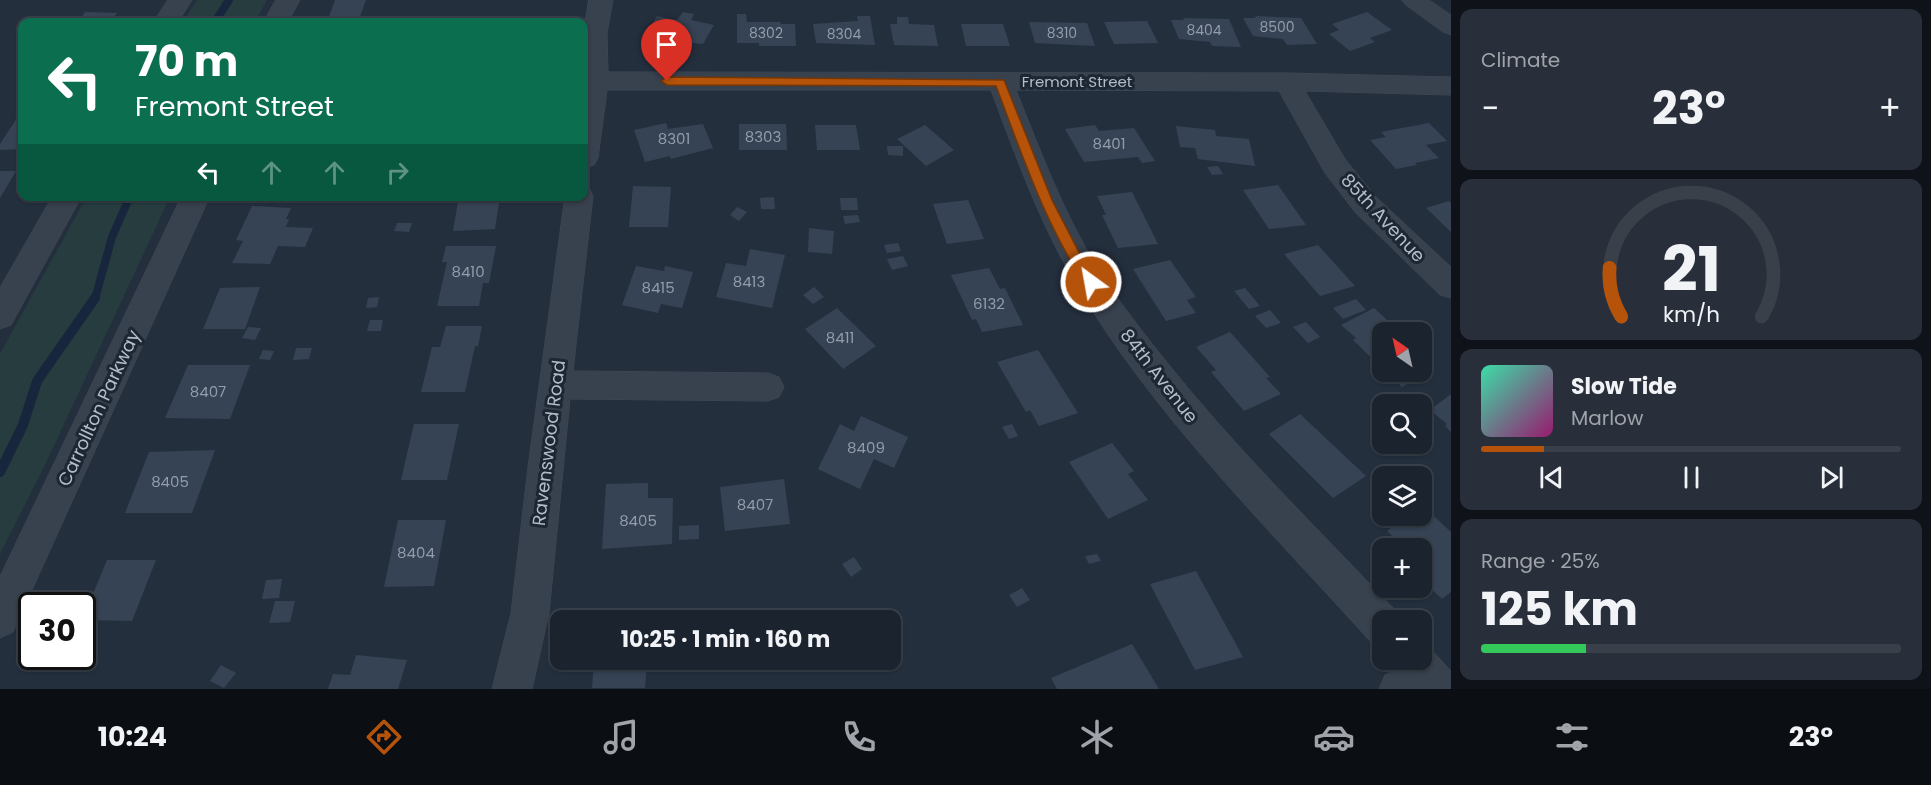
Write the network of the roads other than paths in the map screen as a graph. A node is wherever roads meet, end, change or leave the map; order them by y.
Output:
1 (180, 0) edge
2 (288, 0) edge
3 (601, 0) edge
4 (1414, 0) edge
5 (169, 18) edge
6 (278, 18) edge
7 (1451, 27) edge
8 (596, 81) junction
9 (1000, 82) junction
10 (1287, 82) junction
11 (1451, 86) edge
12 (588, 132) edge
13 (65, 201) edge
14 (194, 201) edge
15 (578, 201) edge
16 (1451, 286) edge
17 (0, 316) edge
18 (555, 385) junction
19 (768, 387) dead end
20 (1372, 614) edge
21 (0, 619) edge
22 (512, 689) edge

1 - 5 street
2 - 6 street
3 - 8 street
4 - 7 street
8 - 9 street, Fremont Street
8 - 12 street
9 - 10 street, Fremont Street
9 - 20 street, 84th Avenue
10 - 11 street, Fremont Street
10 - 16 street, 85th Avenue
13 - 17 street
14 - 21 street, Carrollton Parkway
15 - 18 street, Ravenswood Road
18 - 19 street
18 - 22 street, Ravenswood Road

